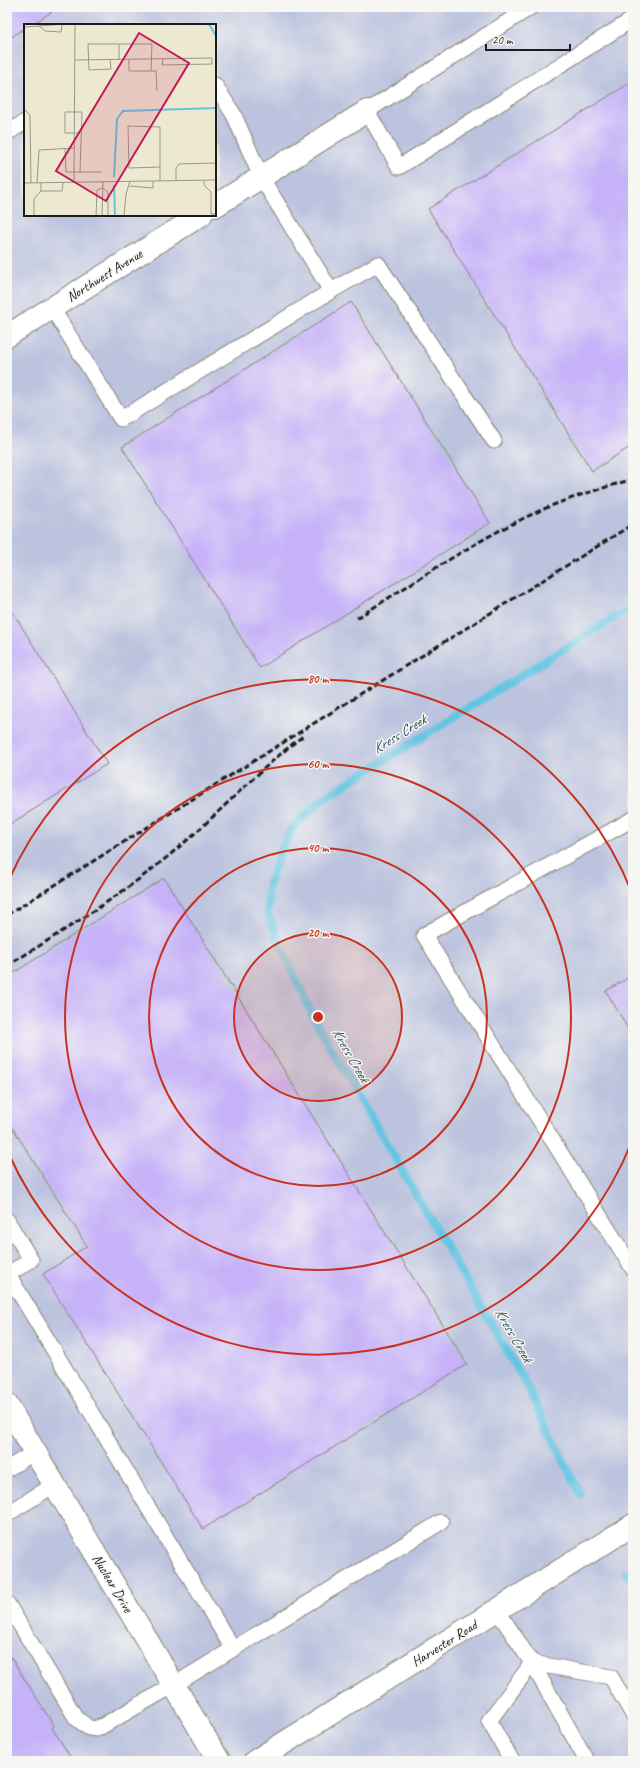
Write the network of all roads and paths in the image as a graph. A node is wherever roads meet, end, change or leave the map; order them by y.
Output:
1 (531, 7) edge
2 (633, 19) edge
3 (216, 87) edge
4 (367, 111) junction
5 (24, 123) edge
6 (7, 133) edge
7 (261, 178) junction
8 (216, 205) edge
9 (199, 216) edge
10 (331, 291) junction
11 (52, 308) junction
12 (7, 336) edge
13 (494, 441) dead end
14 (633, 819) edge
15 (7, 1220) edge
16 (633, 1269) edge
17 (8, 1274) edge
18 (7, 1405) edge
19 (35, 1452) junction
20 (7, 1470) edge
21 (54, 1485) junction
22 (7, 1514) edge
23 (441, 1522) dead end
24 (633, 1524) edge
25 (7, 1603) edge
26 (497, 1610) junction
27 (233, 1649) junction
28 (532, 1663) junction
29 (174, 1685) junction
30 (633, 1716) edge
31 (219, 1761) edge
32 (255, 1761) edge
33 (512, 1761) edge
34 (587, 1761) edge

1 - 4 lane
2 - 4 lane
3 - 7 lane
4 - 7 street
5 - 6 lane
7 - 8 street
7 - 10 lane
9 - 11 street, Northwest Avenue
10 - 11 lane
10 - 13 lane
11 - 12 street, Northwest Avenue
14 - 16 lane
15 - 17 lane
17 - 27 lane
18 - 19 street, Nuclear Drive
19 - 20 lane
19 - 21 street, Nuclear Drive
21 - 22 lane
21 - 29 street, Nuclear Drive
23 - 27 lane
24 - 26 street, Harvester Road
25 - 29 lane
26 - 28 lane
26 - 32 street, Harvester Road
27 - 29 lane
28 - 30 lane
28 - 33 lane
28 - 34 lane
29 - 31 street, Nuclear Drive

